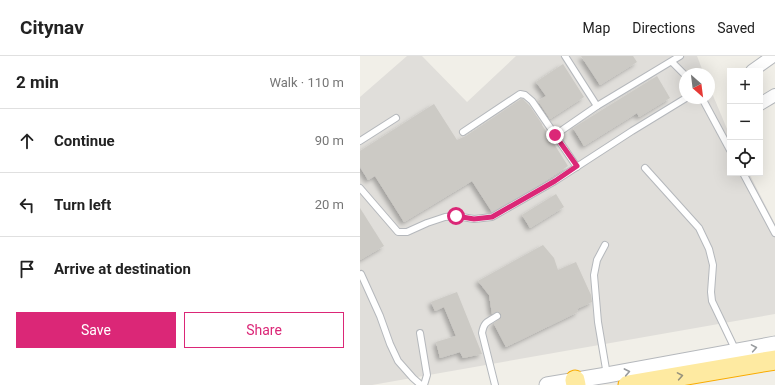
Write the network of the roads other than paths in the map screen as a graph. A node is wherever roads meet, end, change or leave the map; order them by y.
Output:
1 (565, 56) edge
2 (680, 56) edge
3 (773, 56) edge
4 (672, 62) junction
5 (756, 68) edge
6 (679, 69) edge
7 (775, 95) edge
8 (679, 102) edge
9 (763, 102) edge
10 (705, 104) edge
11 (597, 106) junction
12 (396, 118) dead end
13 (463, 132) dead end
14 (555, 135) junction
15 (360, 141) edge
16 (727, 144) edge
17 (577, 166) junction
18 (645, 168) dead end
19 (744, 176) edge
20 (360, 188) edge
21 (775, 233) edge
22 (605, 245) dead end
23 (361, 274) dead end
24 (497, 316) dead end
25 (420, 333) dead end
26 (775, 344) edge
27 (736, 351) junction
28 (775, 360) edge
29 (607, 375) junction
30 (576, 382) edge
31 (422, 385) edge
32 (495, 385) edge
33 (547, 385) edge
34 (628, 385) edge

1 - 11 lane
2 - 4 lane
3 - 5 street
4 - 6 lane
4 - 11 lane
7 - 9 street
8 - 17 lane
10 - 16 lane
11 - 14 lane
12 - 15 lane
13 - 14 lane
14 - 17 lane
17 - 20 lane
18 - 27 lane
19 - 21 lane
22 - 29 lane
23 - 31 lane
24 - 32 lane
25 - 31 lane
27 -> 26 street
29 -> 27 street
34 -> 28 highway
29 - 30 street
30 - 33 street

